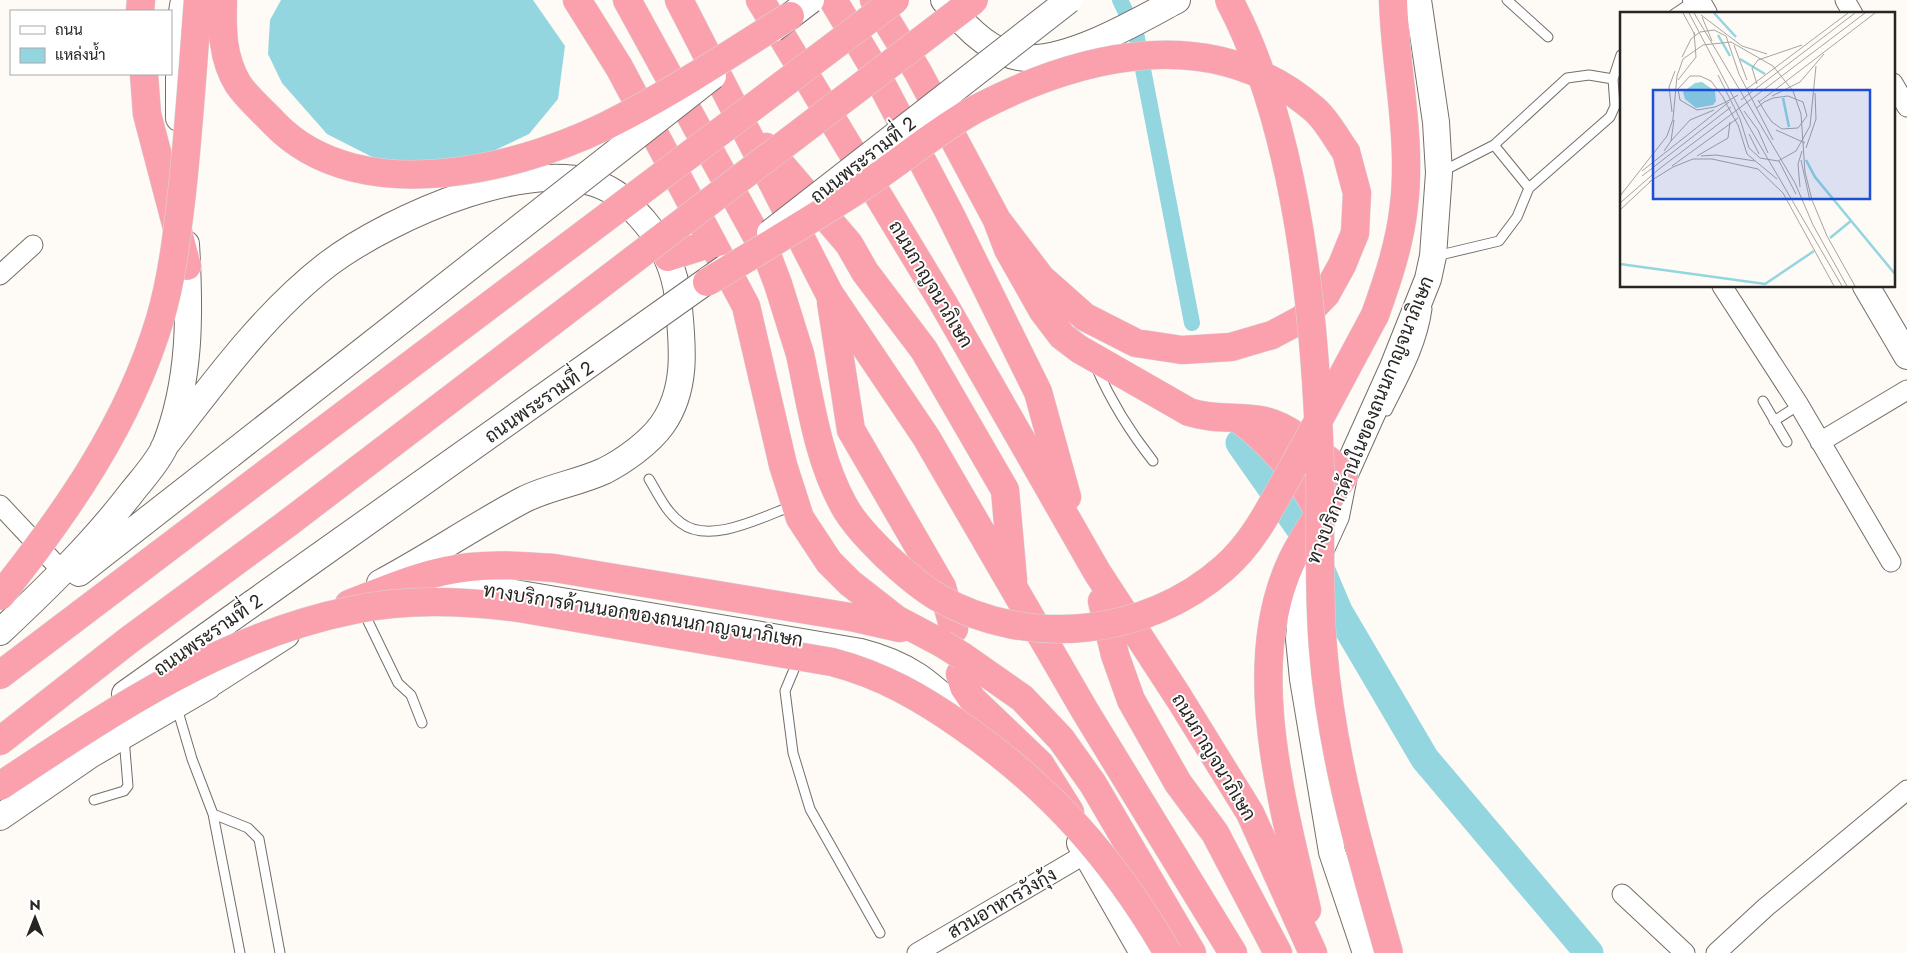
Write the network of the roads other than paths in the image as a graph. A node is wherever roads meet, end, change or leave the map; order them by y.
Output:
1 (184, 0) edge
2 (198, 0) edge
3 (223, 0) edge
4 (577, 0) edge
5 (619, 0) edge
6 (627, 0) edge
7 (678, 0) edge
8 (760, 0) edge
9 (833, 0) edge
10 (874, 0) edge
11 (895, 0) edge
12 (944, 0) edge
13 (974, 0) edge
14 (1069, 0) edge
15 (1229, 0) edge
16 (1393, 0) edge
17 (1418, 0) edge
18 (1507, 0) edge
19 (1695, 0) edge
20 (1845, 0) edge
21 (1173, 2) edge
22 (801, 8) edge
23 (1677, 12) edge
24 (1703, 12) edge
25 (1852, 12) edge
26 (1548, 37) dead end
27 (1620, 58) edge
28 (869, 60) junction
29 (918, 72) junction
30 (144, 75) edge
31 (1613, 79) junction
32 (1894, 85) edge
33 (1907, 107) edge
34 (736, 111) junction
35 (653, 130) junction
36 (1494, 145) junction
37 (1439, 173) junction
38 (1530, 188) junction
39 (997, 220) junction
40 (712, 243) junction
41 (33, 245) dead end
42 (668, 257) junction
43 (187, 266) junction
44 (1431, 268) junction
45 (0, 275) edge
46 (707, 282) junction
47 (1723, 288) edge
48 (1867, 288) edge
49 (829, 293) junction
50 (1091, 356) junction
51 (1907, 356) edge
52 (1907, 390) edge
53 (1763, 401) dead end
54 (1799, 405) junction
55 (1251, 420) junction
56 (1382, 420) dead end
57 (1774, 421) junction
58 (1370, 442) dead end
59 (1787, 442) dead end
60 (1820, 442) junction
61 (164, 447) junction
62 (1153, 461) dead end
63 (1344, 476) junction
64 (648, 479) dead end
65 (0, 505) edge
66 (795, 505) junction
67 (1324, 518) junction
68 (1077, 535) junction
69 (1890, 562) dead end
70 (63, 572) junction
71 (1096, 572) junction
72 (1014, 589) junction
73 (0, 596) edge
74 (362, 608) junction
75 (318, 616) junction
76 (0, 634) edge
77 (805, 641) junction
78 (949, 648) junction
79 (0, 675) edge
80 (185, 700) junction
81 (422, 723) dead end
82 (124, 735) junction
83 (0, 741) edge
84 (0, 786) edge
85 (1907, 790) edge
86 (0, 792) edge
87 (94, 800) dead end
88 (213, 814) junction
89 (0, 817) edge
90 (1085, 850) junction
91 (1622, 894) dead end
92 (880, 933) dead end
93 (240, 953) edge
94 (280, 953) edge
95 (917, 953) edge
96 (1143, 953) edge
97 (1168, 953) edge
98 (1192, 953) edge
99 (1232, 953) edge
100 (1278, 953) edge
101 (1315, 953) edge
102 (1366, 953) edge
103 (1389, 953) edge
104 (1685, 953) edge
105 (1716, 953) edge

1 - 43 main road
2 - 73 highway, bridge
3 - 22 highway, bridge
4 - 35 highway
5 - 35 highway
6 - 16 highway, bridge
7 - 34 highway
8 - 68 highway, ถนนกาญจนาภิเษก
9 - 28 highway
10 - 29 highway
11 - 79 highway, bridge
12 - 21 main road
13 - 83 highway, bridge
14 - 46 main road, ถนนพระรามที่ 2, bridge
15 - 103 highway, bridge
17 - 37 main road, ทางบริการด้านในของถนนกาญจนาภิเษก
18 - 26 lane
19 - 23 lane
19 - 24 main road
20 - 25 street
22 - 76 main road, bridge
27 - 31 lane
28 - 29 highway
28 - 68 highway
29 - 39 highway
30 - 43 highway
31 - 36 lane
31 - 38 lane
32 - 33 street
34 - 49 highway
34 - 72 highway
35 - 40 highway
36 - 37 lane
36 - 38 lane
37 - 44 main road, ทางบริการด้านในของถนนกาญจนาภิเษก
38 - 44 lane
39 - 46 highway, bridge
39 - 50 highway
40 - 42 highway
40 - 66 highway
41 - 45 street
42 - 61 main road
42 - 75 main road
43 - 61 main road
44 - 56 lane
44 - 63 main road, ทางบริการด้านในของถนนกาญจนาภิเษก
46 - 86 main road, ถนนพระรามที่ 2, bridge
47 - 54 street
48 - 51 main road
49 - 72 highway
49 - 78 highway
50 - 55 highway
50 - 62 lane
52 - 60 street
53 - 57 lane
54 - 57 lane
54 - 60 street
55 - 63 highway
55 - 67 highway
57 - 59 lane
58 - 63 lane
60 - 69 street
61 - 70 main road
63 - 67 highway
64 - 66 lane
65 - 70 street
66 - 78 highway
67 - 101 highway
67 - 102 main road, ทางบริการด้านในของถนนกาญจนาภิเษก, bridge
68 - 71 highway, ถนนกาญจนาภิเษก
70 - 76 main road
71 - 100 highway, ถนนกาญจนาภิเษก
71 - 101 highway, ถนนกาญจนาภิเษก
72 - 99 highway
74 - 77 main road, ทางบริการด้านนอกของถนนกาญจนาภิเษก
74 - 80 main road, ทางบริการด้านนอกของถนนกาญจนาภิเษก
74 - 81 lane
75 - 78 highway
75 - 80 main road
77 - 90 main road, ทางบริการด้านนอกของถนนกาญจนาภิเษก
77 - 92 lane
78 - 90 highway
78 - 98 highway
80 - 82 main road, ทางบริการด้านนอกของถนนกาญจนาภิเษก
80 - 88 lane
82 - 87 lane
82 - 89 main road, ทางบริการด้านนอกของถนนกาญจนาภิเษก
84 - 97 highway, bridge
85 - 105 street
88 - 93 lane
88 - 94 lane
90 - 95 street, สวนอาหารวังกุ้ง
90 - 96 main road, ทางบริการด้านนอกของถนนกาญจนาภิเษก
91 - 104 street

